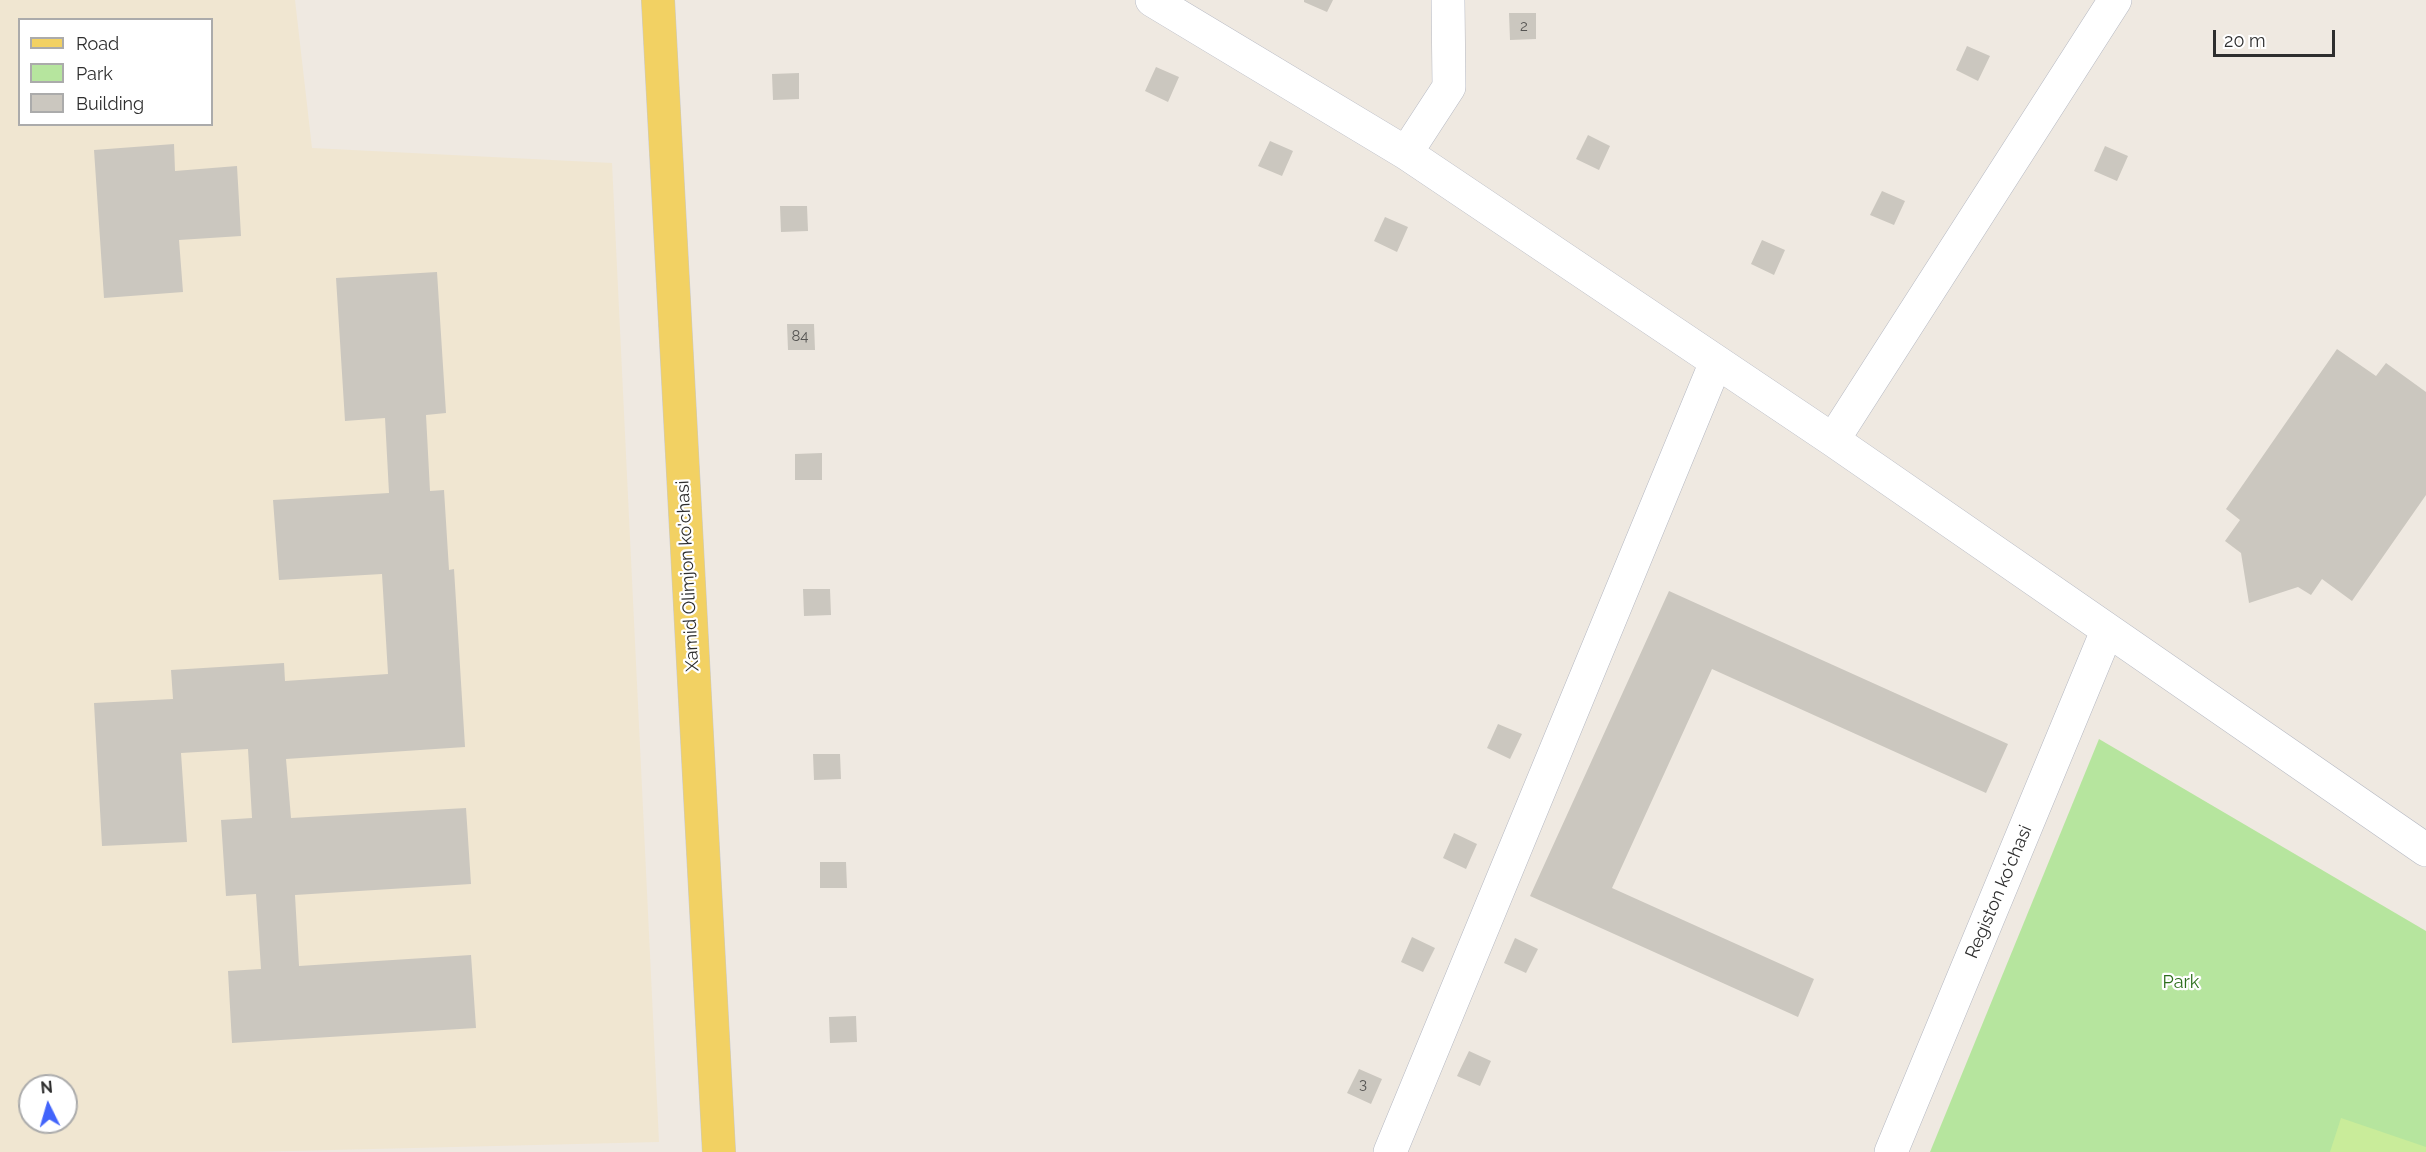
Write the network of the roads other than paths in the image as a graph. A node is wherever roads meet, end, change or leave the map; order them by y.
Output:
1 (658, 0) edge
2 (1152, 0) edge
3 (1448, 0) edge
4 (2115, 0) edge
5 (1406, 153) junction
6 (1716, 362) junction
7 (1833, 440) junction
8 (2107, 631) junction
9 (2426, 850) edge
10 (719, 1152) edge
11 (1390, 1152) edge
12 (1891, 1152) edge

1 - 10 main road, Xamid Olimjon ko'chasi
2 - 5 street
3 - 5 street
4 - 7 street
5 - 6 street
6 - 7 street
6 - 11 street
7 - 8 street
8 - 9 street
8 - 12 street, Registon ko'chasi

